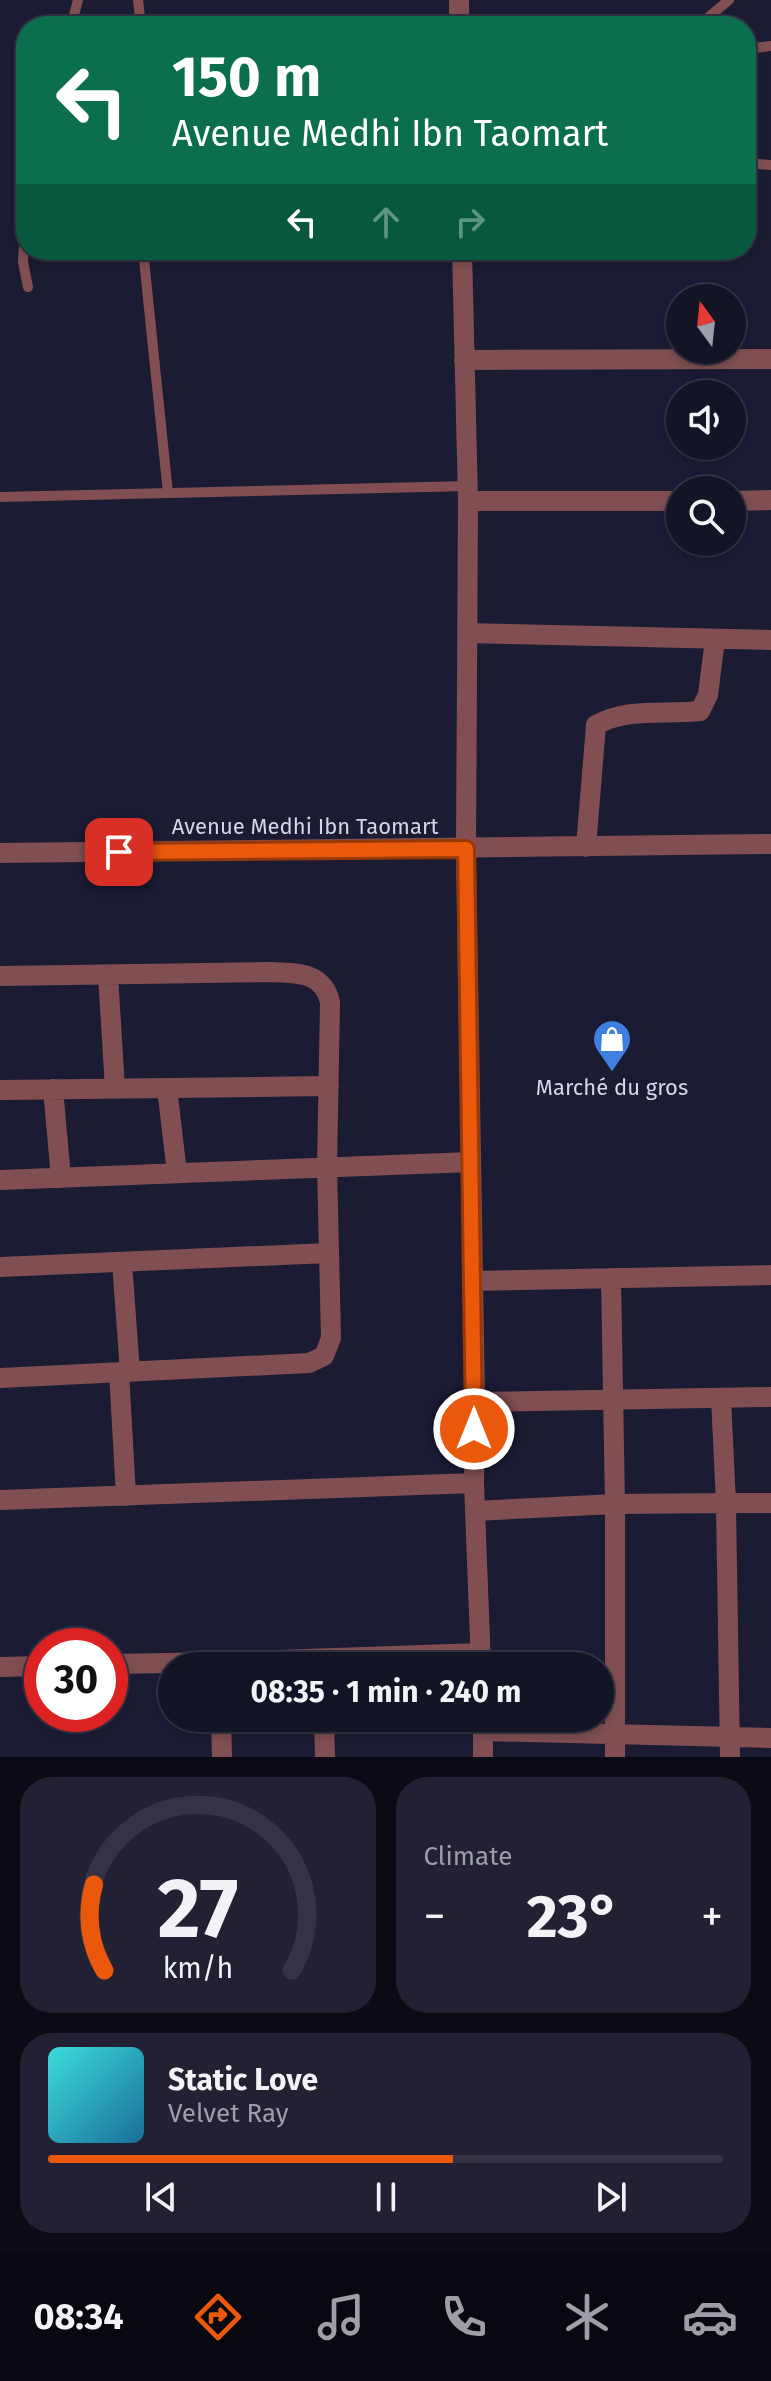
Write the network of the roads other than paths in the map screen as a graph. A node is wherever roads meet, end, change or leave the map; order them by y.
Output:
1 (729, 0) edge
2 (710, 16) edge
3 (23, 260) edge
4 (144, 260) edge
5 (462, 260) edge
6 (28, 287) dead end
7 (771, 359) edge
8 (464, 360) junction
9 (168, 493) junction
10 (468, 494) junction
11 (0, 497) edge
12 (771, 500) edge
13 (666, 501) edge
14 (746, 501) edge
15 (468, 633) junction
16 (715, 639) junction
17 (771, 640) edge
18 (771, 844) edge
19 (586, 847) junction
20 (466, 849) junction
21 (0, 853) edge
22 (108, 975) junction
23 (0, 976) edge
24 (329, 1086) junction
25 (115, 1088) junction
26 (167, 1088) junction
27 (53, 1089) junction
28 (0, 1090) edge
29 (471, 1162) junction
30 (327, 1167) junction
31 (177, 1173) junction
32 (61, 1178) junction
33 (0, 1180) edge
34 (329, 1253) junction
35 (122, 1262) junction
36 (0, 1267) edge
37 (771, 1275) edge
38 (611, 1278) junction
39 (472, 1281) junction
40 (124, 1372) junction
41 (0, 1378) edge
42 (771, 1397) edge
43 (721, 1398) junction
44 (613, 1400) junction
45 (475, 1402) junction
46 (474, 1483) junction
47 (126, 1496) junction
48 (0, 1500) edge
49 (726, 1503) junction
50 (771, 1503) edge
51 (615, 1504) junction
52 (475, 1511) junction
53 (481, 1652) edge
54 (128, 1664) edge
55 (158, 1664) edge
56 (24, 1666) edge
57 (0, 1667) edge
58 (221, 1732) edge
59 (324, 1732) edge
60 (483, 1732) edge
61 (588, 1732) edge
62 (614, 1734) junction
63 (771, 1738) edge
64 (729, 1747) edge
65 (222, 1757) edge
66 (325, 1757) edge
67 (483, 1757) edge
68 (615, 1757) edge

1 - 2 lane
3 - 6 lane
4 - 9 lane
5 - 8 street
7 - 8 street
8 - 10 street
9 - 10 lane
9 - 11 lane
10 - 13 street
10 - 15 street
12 - 14 street
15 - 16 street
15 - 20 street
16 - 17 street
16 - 19 street
18 - 19 street, Avenue Medhi Ibn Taomart
19 - 20 street, Avenue Medhi Ibn Taomart
20 - 21 street, Avenue Medhi Ibn Taomart
20 - 29 street
22 - 23 street
22 - 24 street
22 - 25 street
24 - 26 street
24 - 30 street
25 - 26 street
25 - 27 street
26 - 31 street
27 - 28 street
27 - 32 street
29 - 30 street
29 - 39 street
30 - 31 street
30 - 34 street
31 - 32 street
32 - 33 street
34 - 35 street
34 - 40 street
35 - 36 street
35 - 40 street
37 - 38 street
38 - 39 street
38 - 44 street
39 - 45 street
40 - 41 street
40 - 47 street
42 - 43 street
43 - 44 street
43 - 49 street
44 - 45 street
44 - 51 street
45 - 46 street
46 - 47 street
46 - 52 street
47 - 48 street
49 - 50 street
49 - 51 street
49 - 64 street
51 - 52 street
51 - 62 street
52 - 53 street
54 - 55 street
56 - 57 street
58 - 65 street
59 - 66 street
60 - 67 street
61 - 62 street
62 - 64 street
62 - 68 street
63 - 64 street

